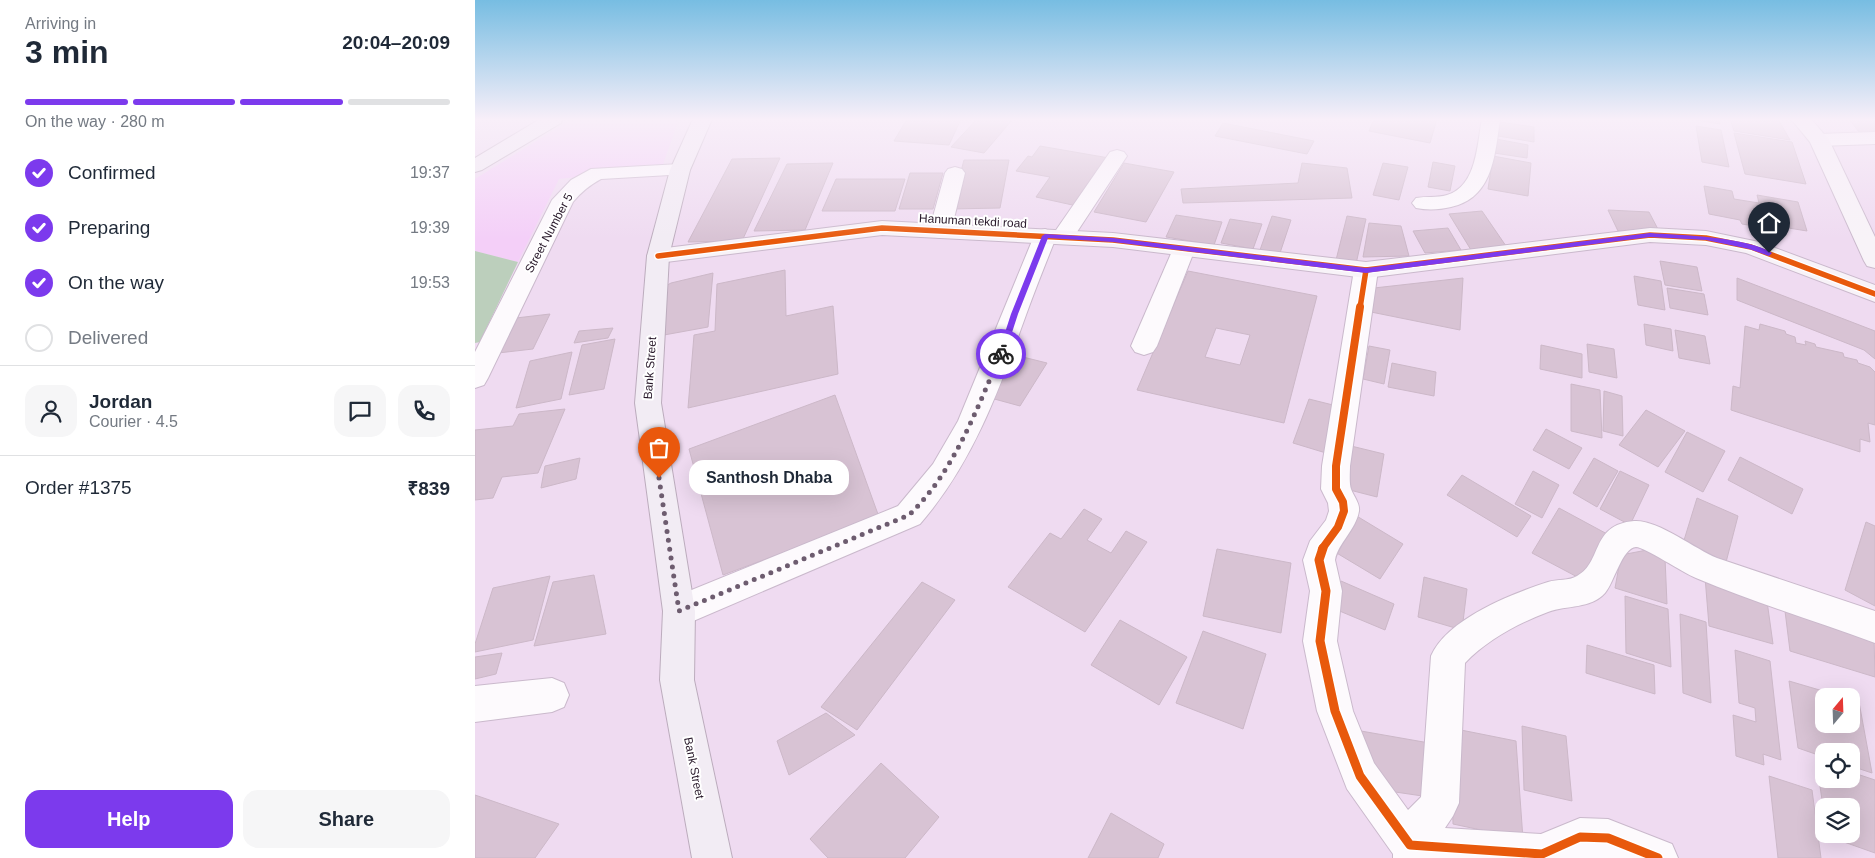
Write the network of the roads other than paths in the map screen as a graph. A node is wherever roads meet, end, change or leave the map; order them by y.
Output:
1 (487, 159) edge
2 (685, 159) edge
3 (1115, 159) edge
4 (1484, 159) edge
5 (1827, 159) edge
6 (475, 166) edge
7 (680, 170) junction
8 (955, 173) dead end
9 (1423, 203) dead end
10 (940, 231) junction
11 (1054, 236) junction
12 (1185, 249) junction
13 (658, 256) junction
14 (1874, 257) edge
15 (1366, 270) junction
16 (1875, 294) edge
17 (1144, 346) dead end
18 (475, 378) edge
19 (679, 611) junction
20 (1875, 627) edge
21 (552, 695) dead end
22 (475, 704) edge
23 (1411, 852) edge
24 (712, 858) edge
25 (1658, 858) edge

1 - 6 main road
2 - 7 main road, Bank Street
3 - 11 street
4 - 9 street
5 - 14 street
7 - 13 main road, Bank Street
7 - 18 street, Street Number 5
8 - 10 street
10 - 11 street, Hanuman tekdi road
10 - 13 street, Hanuman tekdi road
11 - 12 street, Hanuman tekdi road
11 - 19 street
12 - 15 street, Hanuman tekdi road
12 - 17 street
13 - 19 main road, Bank Street
15 - 16 street, Hanuman tekdi road
15 - 23 street
19 - 24 main road, Bank Street
20 - 23 street
21 - 22 street
23 - 25 street

